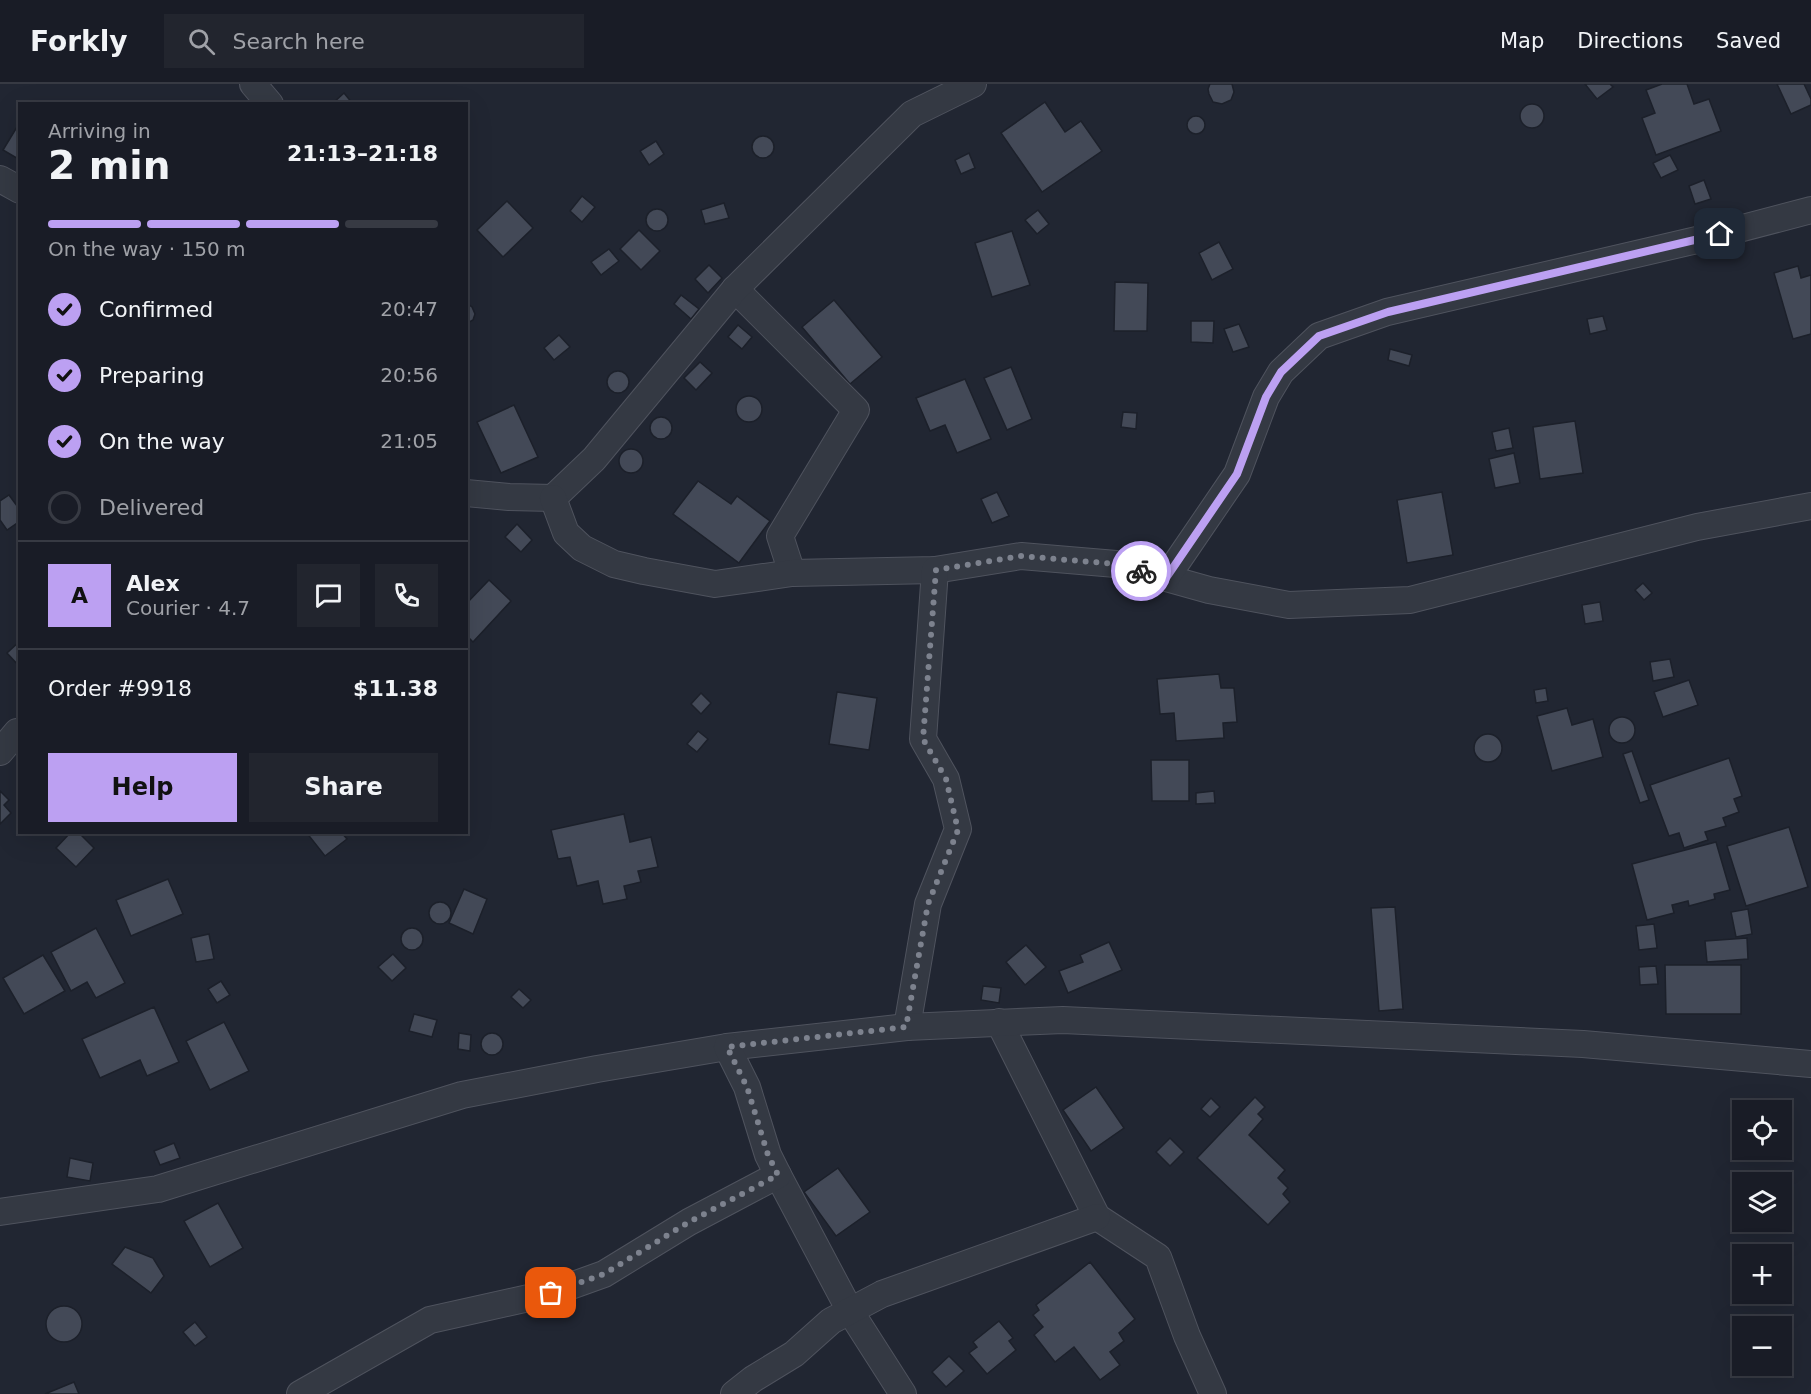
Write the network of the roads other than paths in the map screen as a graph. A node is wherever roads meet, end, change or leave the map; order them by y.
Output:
1 (253, 84) edge
2 (973, 84) edge
3 (268, 102) edge
4 (0, 179) edge
5 (18, 189) edge
6 (1811, 210) edge
7 (735, 289) junction
8 (468, 493) edge
9 (553, 498) junction
10 (1811, 506) edge
11 (936, 570) junction
12 (792, 573) junction
13 (1166, 578) junction
14 (12, 732) edge
15 (0, 752) edge
16 (999, 1022) junction
17 (906, 1027) junction
18 (727, 1047) junction
19 (1811, 1064) edge
20 (778, 1175) junction
21 (0, 1212) edge
22 (1097, 1216) junction
23 (850, 1311) junction
24 (300, 1394) edge
25 (734, 1394) edge
26 (903, 1394) edge
27 (1213, 1394) edge

1 - 3 street
2 - 7 street
4 - 5 street
6 - 13 street
7 - 9 street
7 - 12 street
8 - 9 street
9 - 12 street
10 - 13 street
11 - 12 street
11 - 13 street
11 - 17 street
14 - 15 street
16 - 17 street
16 - 19 street
16 - 22 street
17 - 18 street
18 - 20 street
18 - 21 street
20 - 23 street
20 - 24 street
22 - 23 street
22 - 27 street
23 - 25 street
23 - 26 street

